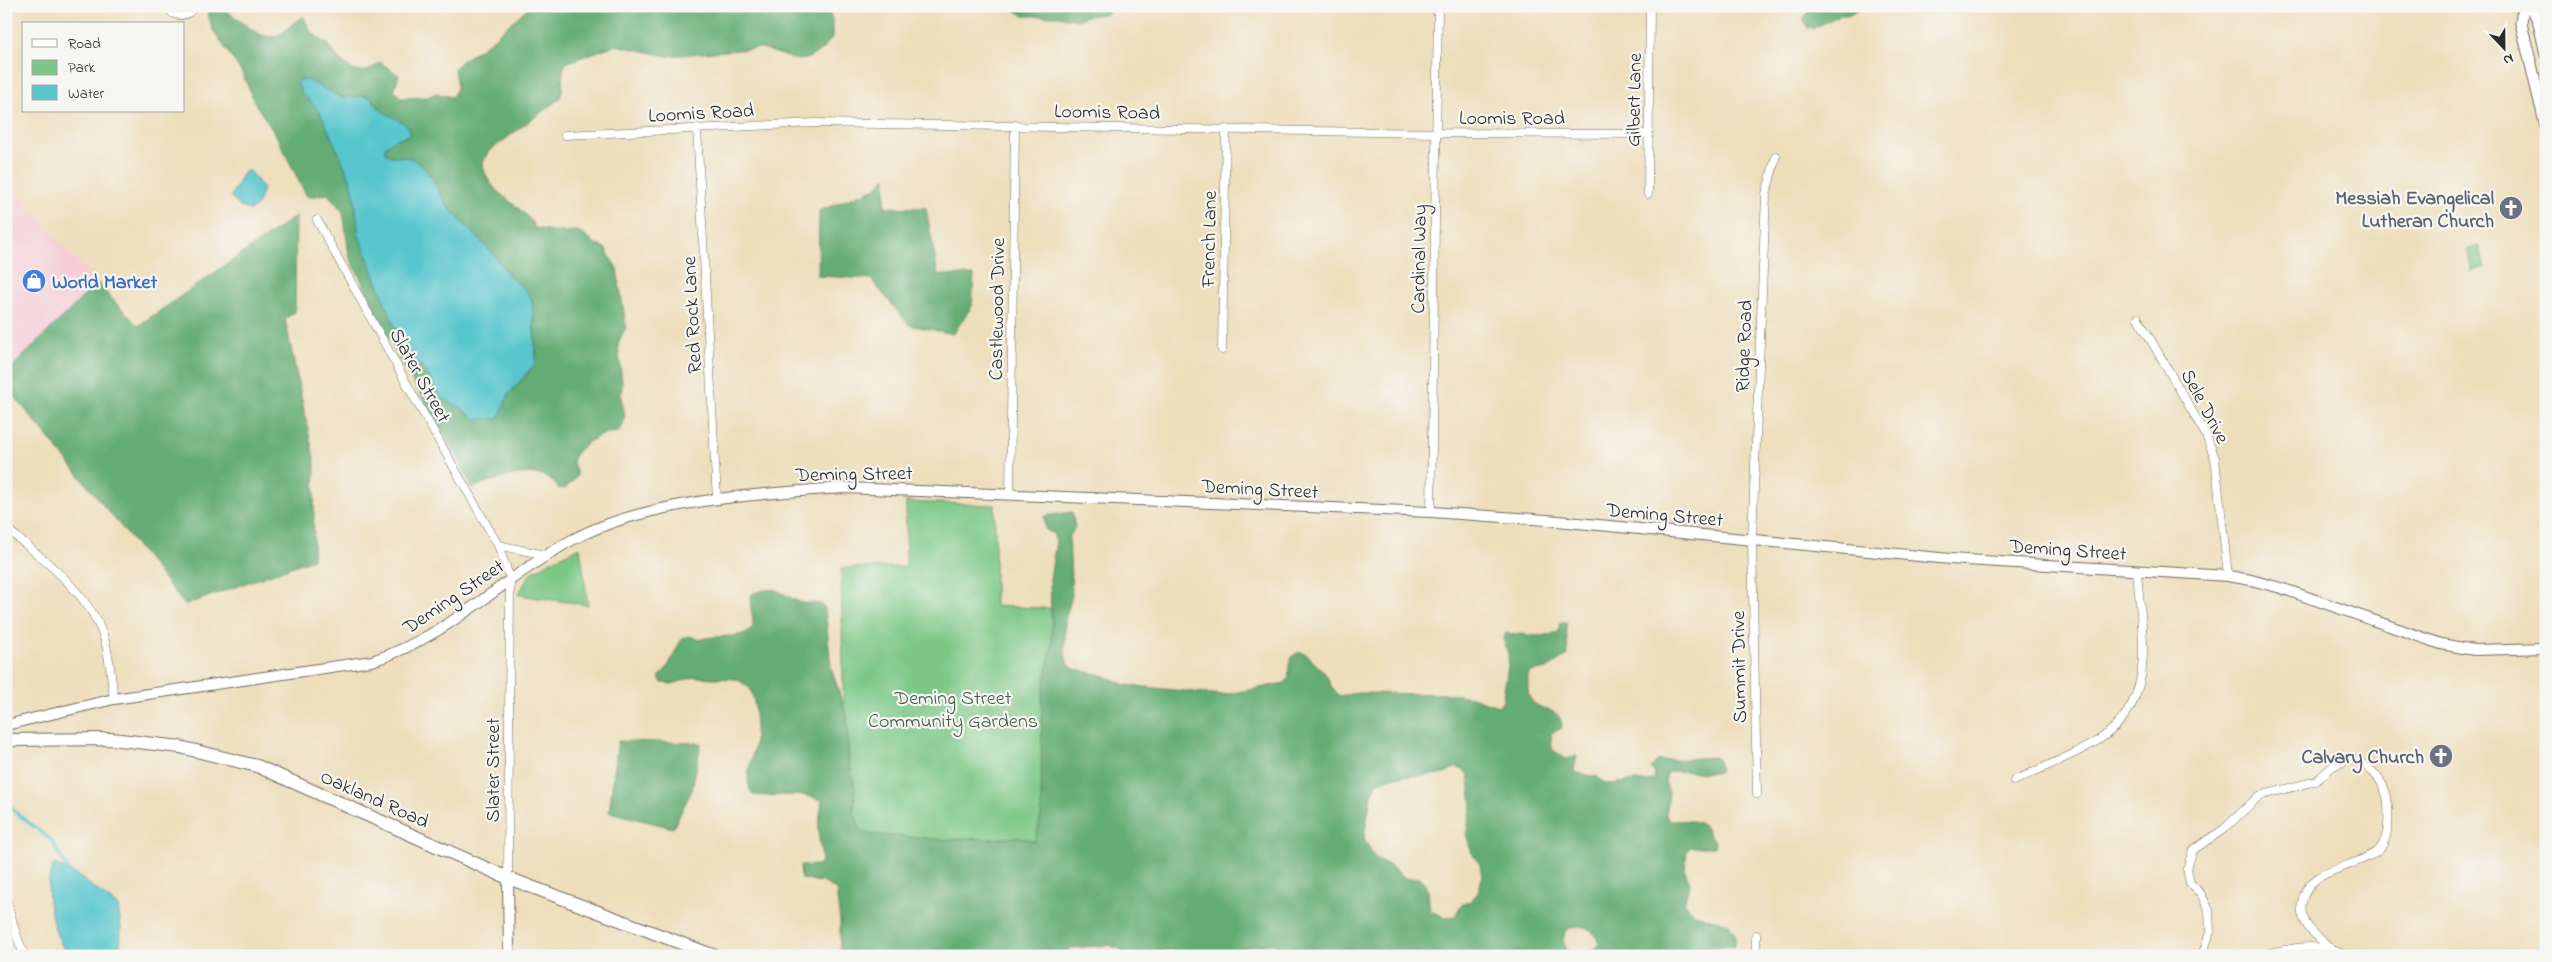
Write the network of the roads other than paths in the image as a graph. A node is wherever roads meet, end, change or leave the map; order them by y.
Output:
1 (168, 6) edge
2 (195, 6) edge
3 (1438, 6) edge
4 (1650, 6) edge
5 (2522, 6) edge
6 (2530, 6) edge
7 (2546, 54) edge
8 (1015, 125) junction
9 (697, 128) junction
10 (2546, 128) edge
11 (1226, 129) junction
12 (1436, 134) junction
13 (1648, 134) junction
14 (565, 135) dead end
15 (1776, 156) dead end
16 (1648, 194) dead end
17 (317, 220) dead end
18 (2138, 318) dead end
19 (1222, 350) dead end
20 (1010, 493) junction
21 (717, 500) junction
22 (1431, 512) junction
23 (6, 528) edge
24 (1752, 539) junction
25 (498, 546) junction
26 (546, 555) junction
27 (2137, 571) junction
28 (2228, 576) junction
29 (510, 578) junction
30 (2546, 648) edge
31 (114, 699) junction
32 (6, 725) edge
33 (6, 740) edge
34 (2014, 781) dead end
35 (1757, 794) dead end
36 (508, 878) junction
37 (6, 900) edge
38 (1756, 935) dead end
39 (2331, 948) junction
40 (26, 956) edge
41 (509, 956) edge
42 (715, 956) edge
43 (1756, 956) edge
44 (2202, 956) edge
45 (2257, 956) edge
46 (2346, 956) edge

1 - 2 street
3 - 12 street, Cardinal Way
4 - 13 street, Gilbert Lane
5 - 10 main road
6 - 7 main road
8 - 9 street, Loomis Road
8 - 11 street, Loomis Road
8 - 20 street, Castlewood Drive
9 - 14 street, Loomis Road
9 - 21 street, Red Rock Lane
11 - 12 street, Loomis Road
11 - 19 street, French Lane
12 - 13 street, Loomis Road
12 - 22 street, Cardinal Way
13 - 16 street, Gilbert Lane
15 - 24 street, Ridge Road
17 - 25 street, Slater Street
18 - 28 street, Sele Drive
20 - 21 street, Deming Street
20 - 22 street, Deming Street
21 - 26 street, Deming Street
22 - 24 street, Deming Street
23 - 31 street
24 - 27 street, Deming Street
24 - 35 street, Summit Drive
25 - 26 street
25 - 29 street, Slater Street
26 - 29 street, Deming Street
27 - 28 street, Deming Street
27 - 34 street
28 - 30 street, Deming Street
29 - 31 street, Deming Street
29 - 36 street, Slater Street
31 - 32 street, Deming Street
33 - 36 main road, Oakland Road
36 - 41 street
36 - 42 main road, Oakland Road
37 - 40 street
38 - 43 street
39 - 44 street
39 - 45 street
39 - 46 street

